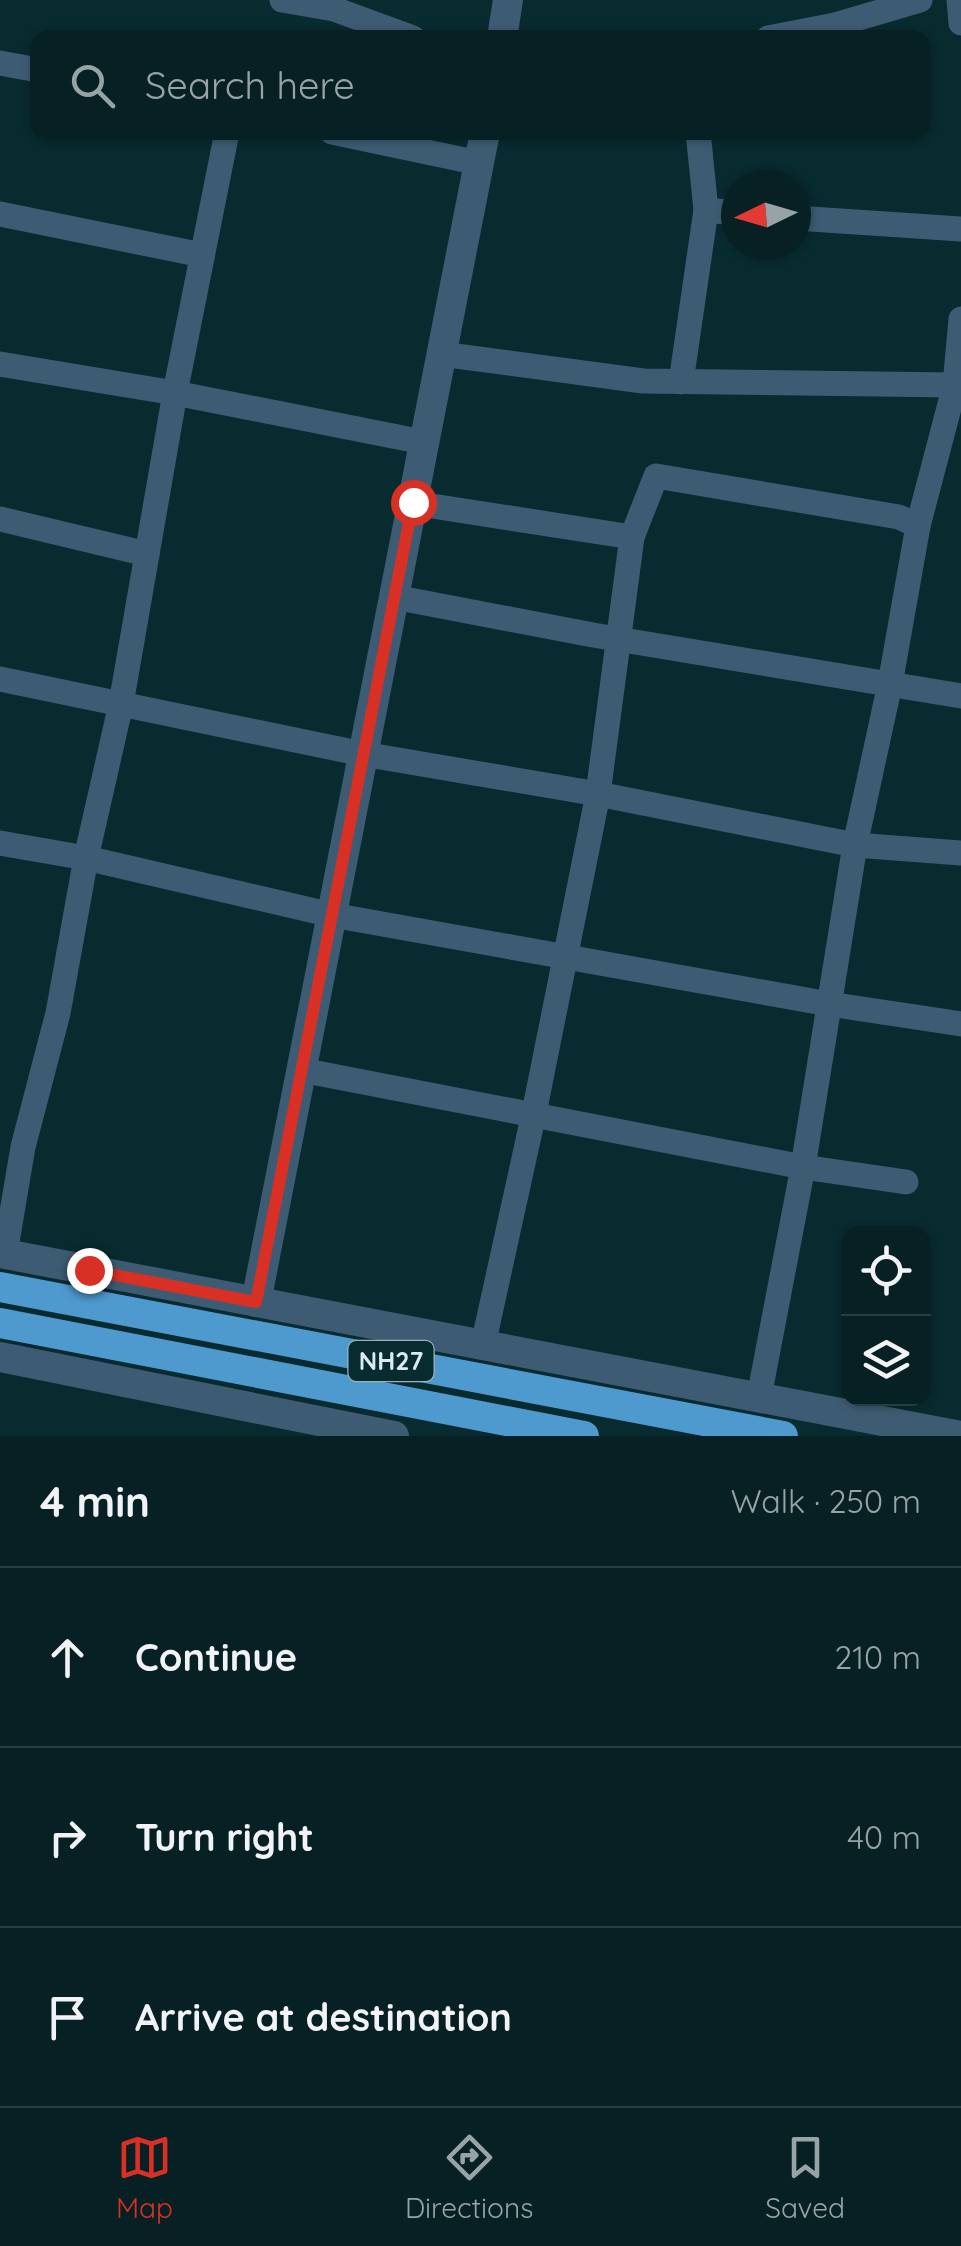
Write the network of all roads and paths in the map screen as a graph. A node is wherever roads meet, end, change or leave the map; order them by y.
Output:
1 (282, 0) edge
2 (508, 0) edge
3 (920, 0) edge
4 (959, 0) edge
5 (335, 5) edge
6 (961, 22) edge
7 (394, 30) edge
8 (503, 30) edge
9 (809, 30) edge
10 (0, 62) edge
11 (30, 68) edge
12 (225, 140) edge
13 (369, 140) edge
14 (484, 140) edge
15 (699, 140) edge
16 (479, 164) junction
17 (706, 210) junction
18 (721, 212) edge
19 (0, 214) edge
20 (811, 219) edge
21 (961, 229) edge
22 (202, 255) junction
23 (961, 319) edge
24 (441, 354) junction
25 (0, 364) edge
26 (681, 382) junction
27 (958, 386) edge
28 (175, 393) junction
29 (423, 442) junction
30 (413, 502) junction
31 (0, 519) edge
32 (918, 526) junction
33 (632, 537) junction
34 (147, 554) junction
35 (394, 598) junction
36 (619, 638) junction
37 (0, 679) edge
38 (890, 684) junction
39 (961, 696) edge
40 (121, 704) junction
41 (364, 754) junction
42 (598, 794) junction
43 (0, 843) edge
44 (855, 845) junction
45 (961, 853) edge
46 (86, 858) junction
47 (332, 914) junction
48 (566, 956) junction
49 (828, 1004) junction
50 (961, 1024) edge
51 (301, 1070) junction
52 (534, 1113) junction
53 (803, 1168) junction
54 (906, 1182) dead end
55 (2, 1253) edge
56 (0, 1287) edge
57 (256, 1302) junction
58 (0, 1323) edge
59 (483, 1345) junction
60 (0, 1357) edge
61 (759, 1397) junction
62 (336, 1430) edge
63 (394, 1436) edge
64 (584, 1436) edge
65 (783, 1436) edge
66 (961, 1436) edge

1 - 5 street
2 - 8 street
3 - 9 street
4 - 6 street
5 - 7 street
10 - 11 street
12 - 22 street
13 - 16 street
14 - 16 street
15 - 17 street
16 - 24 street
17 - 18 street
17 - 26 street
19 - 22 street
20 - 21 street
22 - 28 street
23 - 27 street
24 - 26 street
24 - 29 street
25 - 28 street
26 - 27 street
27 - 32 street
28 - 29 street
28 - 34 street
29 - 30 street
30 - 33 street
30 - 35 street
31 - 34 street
32 - 33 street
32 - 38 street
33 - 36 street
34 - 40 street
35 - 36 street
35 - 41 street
36 - 38 street
36 - 42 street
37 - 40 street
38 - 39 street
38 - 44 street
40 - 41 street
40 - 46 street
41 - 42 street
41 - 47 street
42 - 44 street
42 - 48 street
43 - 46 street
44 - 45 street
44 - 49 street
46 - 47 street
46 - 55 street
47 - 48 street
47 - 51 street
48 - 49 street
48 - 52 street
49 - 50 street
49 - 53 street
51 - 52 street
51 - 57 street
52 - 53 street
52 - 59 street
53 - 54 street
53 - 61 street
55 - 57 street
56 - 65 highway, NH27
57 - 59 street
58 - 64 highway, NH27
59 - 61 street
60 - 62 street
61 - 66 street
62 - 63 street

